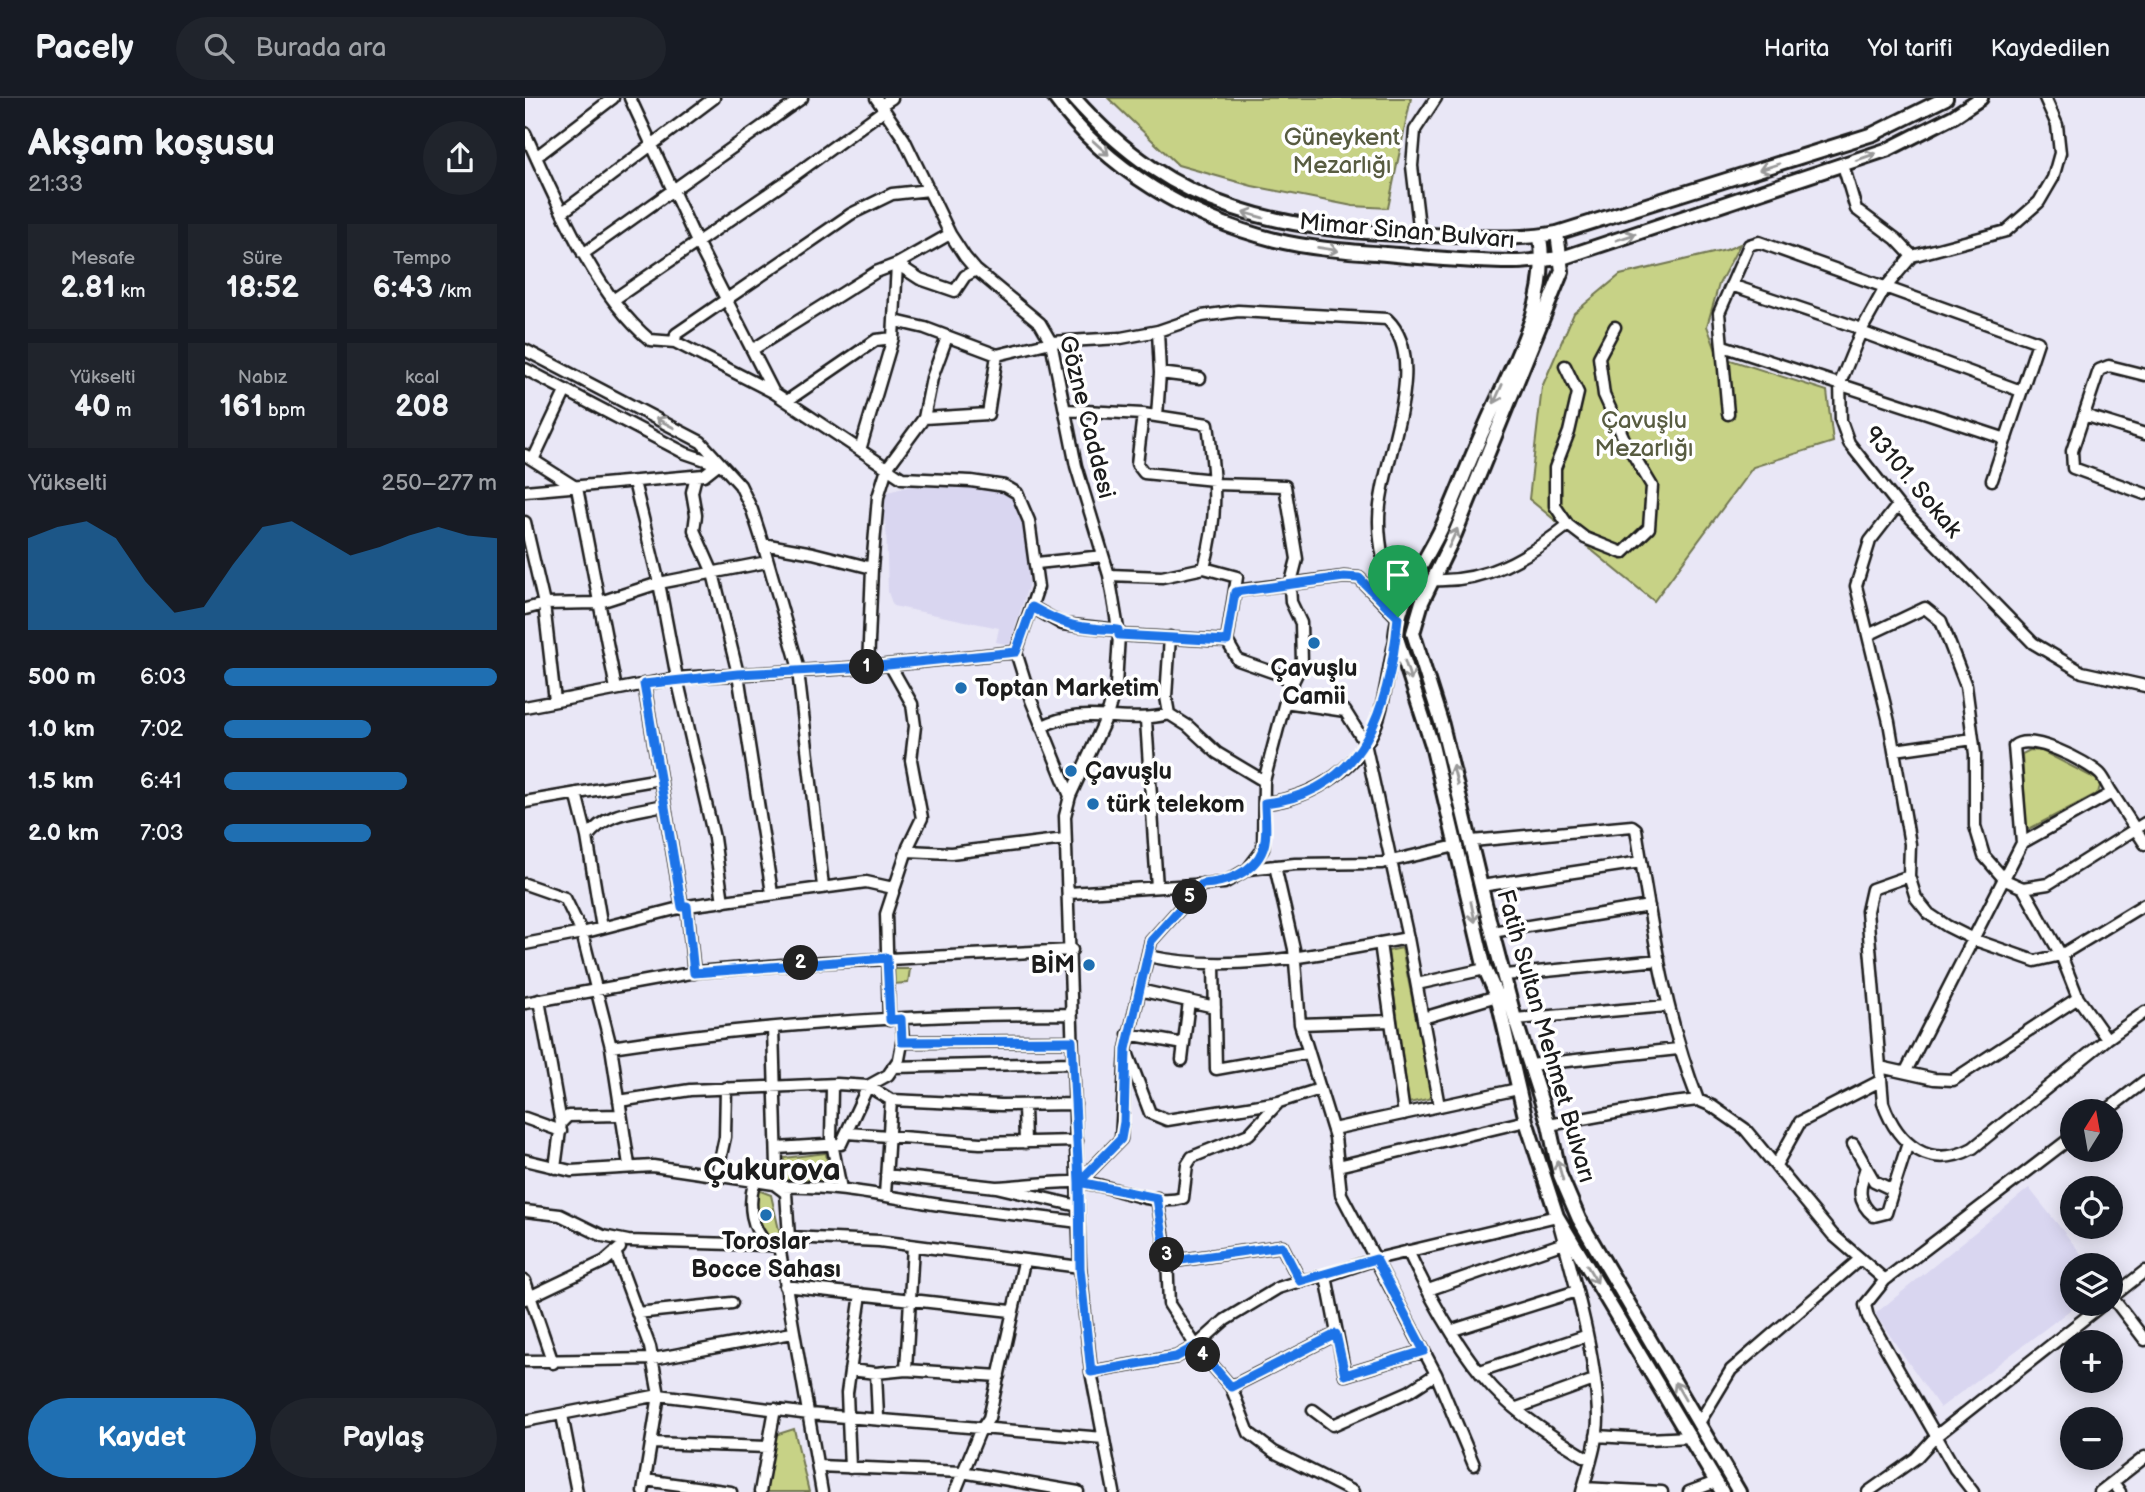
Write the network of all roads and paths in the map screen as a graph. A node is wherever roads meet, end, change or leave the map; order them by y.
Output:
1 (613, 98) edge
2 (630, 98) edge
3 (714, 98) edge
4 (802, 98) edge
5 (892, 98) edge
6 (1055, 98) edge
7 (1074, 98) edge
8 (1436, 98) edge
9 (1946, 98) edge
10 (1981, 98) edge
11 (2045, 98) edge
12 (880, 104) edge
13 (525, 133) edge
14 (652, 143) junction
15 (536, 157) junction
16 (1843, 165) junction
17 (673, 190) junction
18 (929, 190) junction
19 (564, 211) junction
20 (1557, 233) junction
21 (950, 234) junction
22 (1420, 235) junction
23 (1539, 237) junction
24 (696, 240) junction
25 (583, 254) junction
26 (1912, 256) junction
27 (1562, 258) junction
28 (1543, 259) junction
29 (897, 264) junction
30 (976, 270) junction
31 (1731, 285) junction
32 (1885, 288) junction
33 (726, 299) junction
34 (613, 300) junction
35 (895, 321) junction
36 (1615, 327) dead end
37 (1861, 330) junction
38 (1158, 331) junction
39 (947, 337) junction
40 (893, 338) junction
41 (675, 342) junction
42 (1051, 342) junction
43 (1723, 346) junction
44 (525, 350) edge
45 (752, 350) junction
46 (997, 355) junction
47 (1565, 366) dead end
48 (525, 369) edge
49 (1160, 373) junction
50 (2145, 375) edge
51 (1200, 378) dead end
52 (1840, 383) junction
53 (566, 390) junction
54 (2021, 391) junction
55 (773, 392) junction
56 (787, 401) junction
57 (1065, 410) junction
58 (1143, 414) junction
59 (1728, 414) dead end
60 (2084, 415) junction
61 (1157, 416) junction
62 (924, 418) junction
63 (2145, 434) edge
64 (2005, 439) junction
65 (860, 450) junction
66 (529, 458) edge
67 (718, 464) junction
68 (887, 468) junction
69 (696, 476) junction
70 (1992, 480) dead end
71 (633, 482) junction
72 (1214, 482) junction
73 (577, 488) junction
74 (525, 491) edge
75 (2145, 494) edge
76 (1898, 505) junction
77 (525, 522) edge
78 (1568, 525) junction
79 (763, 544) junction
80 (1103, 556) junction
81 (768, 562) junction
82 (1037, 563) junction
83 (872, 568) junction
84 (1204, 568) junction
85 (713, 573) junction
86 (1108, 575) junction
87 (1432, 580) junction
88 (659, 583) junction
89 (1290, 586) junction
90 (1235, 592) junction
91 (597, 603) junction
92 (544, 604) junction
93 (1032, 607) junction
94 (525, 609) edge
95 (1398, 617) junction
96 (1118, 633) junction
97 (1396, 635) junction
98 (1868, 635) junction
99 (1170, 637) junction
100 (1227, 641) junction
101 (1016, 652) junction
102 (890, 665) junction
103 (868, 667) junction
104 (797, 671) junction
105 (738, 674) junction
106 (677, 678) junction
107 (1293, 683) junction
108 (644, 684) junction
109 (2145, 686) edge
110 (616, 689) junction
111 (555, 701) junction
112 (1285, 702) junction
113 (525, 708) edge
114 (1169, 714) junction
115 (1107, 716) junction
116 (1146, 720) junction
117 (1041, 727) junction
118 (1973, 739) junction
119 (1365, 743) junction
120 (1895, 750) junction
121 (660, 779) junction
122 (1264, 781) junction
123 (576, 793) junction
124 (2112, 793) junction
125 (1070, 796) junction
126 (525, 802) edge
127 (1265, 803) junction
128 (664, 805) junction
129 (2145, 822) edge
130 (2135, 828) junction
131 (587, 837) junction
132 (1065, 839) junction
133 (1472, 841) junction
134 (2022, 843) junction
135 (2145, 844) edge
136 (1456, 846) junction
137 (907, 851) junction
138 (1392, 860) junction
139 (1641, 862) junction
140 (1275, 866) junction
141 (1248, 869) junction
142 (1909, 876) junction
143 (2005, 880) junction
144 (525, 884) edge
145 (1202, 884) junction
146 (823, 886) junction
147 (1481, 886) junction
148 (1157, 887) junction
149 (893, 888) junction
150 (2022, 888) junction
151 (772, 893) junction
152 (1069, 893) junction
153 (723, 902) junction
154 (2145, 904) edge
155 (684, 906) junction
156 (1649, 906) junction
157 (602, 928) junction
158 (1492, 932) junction
159 (582, 933) junction
160 (1408, 938) junction
161 (1975, 940) junction
162 (1380, 943) junction
163 (525, 944) edge
164 (1072, 950) junction
165 (1148, 956) junction
166 (2061, 956) junction
167 (1295, 957) junction
168 (887, 958) junction
169 (1659, 960) junction
170 (1214, 965) junction
171 (1485, 969) junction
172 (694, 973) junction
173 (1505, 975) junction
174 (1417, 984) junction
175 (595, 990) junction
176 (1139, 990) junction
177 (1497, 996) junction
178 (2078, 998) junction
179 (539, 1000) junction
180 (1189, 1001) junction
181 (525, 1003) edge
182 (1667, 1006) junction
183 (1215, 1007) junction
184 (2145, 1012) edge
185 (1071, 1014) junction
186 (1423, 1018) junction
187 (1515, 1019) junction
188 (895, 1020) junction
189 (1391, 1021) junction
190 (1300, 1024) junction
191 (773, 1028) junction
192 (1128, 1034) junction
193 (2107, 1039) junction
194 (1072, 1041) junction
195 (902, 1042) junction
196 (1184, 1044) junction
197 (611, 1047) junction
198 (1126, 1049) junction
199 (1678, 1049) junction
200 (1307, 1053) junction
201 (1182, 1060) dead end
202 (1072, 1063) junction
203 (1530, 1065) junction
204 (893, 1067) junction
205 (1880, 1067) junction
206 (1906, 1071) junction
207 (1880, 1081) junction
208 (837, 1084) junction
209 (2142, 1084) edge
210 (775, 1085) junction
211 (868, 1086) junction
212 (726, 1088) junction
213 (1319, 1089) junction
214 (1518, 1089) junction
215 (2145, 1096) edge
216 (2122, 1099) edge
217 (891, 1100) junction
218 (1698, 1100) junction
219 (619, 1101) junction
220 (1279, 1102) junction
221 (1075, 1104) junction
222 (1024, 1105) junction
223 (1439, 1106) junction
224 (1404, 1114) junction
225 (621, 1115) junction
226 (525, 1118) edge
227 (1526, 1121) junction
228 (1549, 1125) junction
229 (561, 1127) junction
230 (1333, 1129) junction
231 (848, 1133) junction
232 (888, 1138) junction
233 (1077, 1140) junction
234 (1025, 1143) junction
235 (1908, 1143) junction
236 (834, 1144) junction
237 (1853, 1144) dead end
238 (2060, 1146) edge
239 (776, 1148) junction
240 (527, 1163) edge
241 (629, 1165) junction
242 (1776, 1165) junction
243 (1338, 1166) junction
244 (1866, 1167) junction
245 (555, 1168) junction
246 (717, 1174) junction
247 (886, 1175) junction
248 (1079, 1182) junction
249 (754, 1183) junction
250 (778, 1186) junction
251 (996, 1187) junction
252 (841, 1189) junction
253 (1893, 1190) junction
254 (885, 1195) junction
255 (1157, 1198) junction
256 (1079, 1206) junction
257 (525, 1211) edge
258 (1557, 1216) junction
259 (1078, 1222) junction
260 (789, 1237) junction
261 (628, 1241) junction
262 (1564, 1243) junction
263 (768, 1245) junction
264 (779, 1246) junction
265 (913, 1246) junction
266 (1408, 1251) junction
267 (615, 1252) junction
268 (1376, 1259) junction
269 (1860, 1259) junction
270 (1024, 1262) junction
271 (1167, 1262) junction
272 (1080, 1268) junction
273 (2145, 1271) edge
274 (1327, 1276) junction
275 (1885, 1280) junction
276 (525, 1281) edge
277 (1300, 1281) junction
278 (785, 1286) junction
279 (2123, 1288) edge
280 (1428, 1290) junction
281 (1577, 1291) junction
282 (861, 1294) junction
283 (528, 1298) edge
284 (909, 1298) junction
285 (732, 1303) dead end
286 (1011, 1311) junction
287 (637, 1313) junction
288 (2088, 1316) edge
289 (2123, 1316) edge
290 (1453, 1330) junction
291 (792, 1333) junction
292 (1336, 1334) junction
293 (1585, 1336) junction
294 (2145, 1340) edge
295 (1196, 1346) junction
296 (1424, 1351) junction
297 (653, 1359) junction
298 (525, 1361) edge
299 (554, 1363) junction
300 (850, 1370) junction
301 (906, 1370) junction
302 (1480, 1371) junction
303 (1091, 1372) junction
304 (876, 1373) junction
305 (1436, 1374) junction
306 (999, 1376) junction
307 (1594, 1380) junction
308 (1231, 1387) junction
309 (659, 1395) junction
310 (1517, 1408) junction
311 (775, 1409) junction
312 (1313, 1410) dead end
313 (809, 1414) junction
314 (562, 1415) junction
315 (845, 1416) junction
316 (878, 1417) junction
317 (525, 1421) edge
318 (1699, 1423) junction
319 (984, 1426) junction
320 (1596, 1436) junction
321 (1936, 1436) junction
322 (1691, 1437) junction
323 (1104, 1438) junction
324 (651, 1443) junction
325 (768, 1447) junction
326 (2145, 1457) edge
327 (1589, 1459) junction
328 (1474, 1465) dead end
329 (818, 1466) junction
330 (850, 1468) junction
331 (962, 1472) junction
332 (645, 1480) junction
333 (2113, 1482) junction
334 (1719, 1487) edge
335 (1582, 1490) edge
336 (577, 1492) edge
337 (643, 1492) edge
338 (731, 1492) edge
339 (760, 1492) edge
340 (822, 1492) edge
341 (955, 1492) edge
342 (1079, 1492) edge
343 (1114, 1492) edge
344 (1353, 1492) edge
345 (1662, 1492) edge
346 (1689, 1492) edge
347 (1739, 1492) edge
348 (1868, 1492) edge
349 (1973, 1492) edge
350 (2100, 1492) edge
351 (2120, 1492) edge

1 - 15 street
2 - 14 street
3 - 14 street
4 - 17 street
5 - 12 street
6 -> 28 main road, Mimar Sinan Bulvarı
22 -> 7 main road, Mimar Sinan Bulvarı
8 - 22 street
9 -> 20 main road, Mimar Sinan Bulvarı
16 -> 10 main road, Mimar Sinan Bulvarı
11 - 26 street
12 - 18 street, Gözne Caddesi
12 - 24 street
13 - 15 street
14 - 17 street
14 - 19 street
15 - 19 street
16 - 26 street
27 -> 16 main road, Mimar Sinan Bulvarı
17 - 24 street
17 - 25 street
18 - 21 street, Gözne Caddesi
18 - 33 street
19 - 25 street
20 - 23 main road, Mimar Sinan Bulvarı
20 - 27 main road
21 - 29 street
21 - 30 street, Gözne Caddesi
22 - 23 main road, Mimar Sinan Bulvarı
23 - 28 main road
24 - 33 street
24 - 34 street
25 - 34 street
26 - 32 street, 93101. Sokak
27 - 28 main road, Mimar Sinan Bulvarı
87 -> 27 main road, Fatih Sultan Mehmet Bulvarı
28 -> 95 main road
29 - 30 street
29 - 35 street
29 - 45 street
30 - 42 street, Gözne Caddesi
31 - 32 street
31 - 37 street
31 - 43 street
32 - 37 street, 93101. Sokak
32 - 54 street
33 - 41 street
33 - 45 street
34 - 41 street
35 - 39 street
35 - 40 street
36 - 78 street
37 - 52 street, 93101. Sokak
37 - 54 street
38 - 42 street
38 - 49 street
38 - 95 street
39 - 46 street
39 - 62 street
40 - 56 street
40 - 65 street
41 - 55 street
42 - 46 street
42 - 57 street, Gözne Caddesi
43 - 52 street
43 - 59 street
67 -> 44 street
45 - 55 street
46 - 62 street
47 - 78 street
48 - 53 street
49 - 51 street
49 - 61 street
50 - 60 street
52 - 64 street
52 - 76 street, 93101. Sokak
53 - 66 street
53 - 67 street
54 - 64 street
55 - 56 street
56 - 65 street
57 - 58 street
57 - 80 street, Gözne Caddesi
58 - 61 street
58 - 72 street
60 - 63 street
60 - 75 street
61 - 72 street
62 - 68 street
64 - 70 street
65 - 68 street
66 - 73 street
67 - 69 street
67 - 79 street
68 - 82 street
68 - 83 street
69 - 71 street
69 - 85 street
71 - 73 street
71 - 88 street
72 - 84 street
72 - 89 street
73 - 74 street
73 - 91 street
76 - 98 street
76 - 109 street, 93101. Sokak
77 - 92 street
78 - 87 street
79 - 81 street
79 - 83 street
80 - 82 street
80 - 86 street, Gözne Caddesi
81 - 85 street
81 - 104 street
82 - 93 street
83 - 103 street
84 - 86 street
84 - 90 street
85 - 88 street
85 - 105 street
86 - 96 street, Gözne Caddesi
133 -> 87 main road, Fatih Sultan Mehmet Bulvarı
88 - 91 street
88 - 106 street
89 - 90 street
89 - 95 street
89 - 107 street
90 - 100 street
91 - 92 street
91 - 110 street
92 - 94 street
92 - 111 street
93 - 96 street
93 - 101 street
95 - 97 main road
96 - 99 street
96 - 115 street, Gözne Caddesi
97 - 119 street
97 -> 136 main road, Fatih Sultan Mehmet Bulvarı
98 - 118 street
98 - 120 street
99 - 100 street
99 - 114 street
100 - 107 street
101 - 102 street
101 - 117 street
102 - 103 street
102 - 137 street
103 - 104 street
104 - 105 street
104 - 146 street
105 - 106 street
105 - 151 street
106 - 108 street
106 - 153 street
107 - 112 street
108 - 110 street
108 - 121 street
110 - 111 street
111 - 113 street
112 - 119 street
112 - 122 street
114 - 116 street
114 - 122 street
115 - 116 street
115 - 117 street
115 - 125 street, Gözne Caddesi
116 - 148 street
117 - 125 street
118 - 120 street
118 - 143 street
119 - 127 street
119 - 138 street
120 - 142 street
121 - 123 street
121 - 128 street
122 - 127 street
123 - 126 street
123 - 131 street
124 - 130 street
124 - 134 street
124 - 134 street
125 - 132 street
127 - 141 street
128 - 131 street
128 - 155 street
129 - 130 street
130 - 135 street
130 - 150 street
131 - 157 street
132 - 137 street
132 - 152 street
133 - 139 street
133 - 147 main road, Fatih Sultan Mehmet Bulvarı
134 - 143 street
136 - 138 street
136 -> 171 main road, Fatih Sultan Mehmet Bulvarı
137 - 149 street
138 - 140 street
138 - 160 street
139 - 147 street
139 - 156 street
140 - 141 street
140 - 167 street
141 - 145 street
142 - 161 street
142 - 205 street
143 - 150 street
143 - 161 street
144 - 159 street
145 - 148 street
145 - 165 street
146 - 149 street
146 - 151 street
147 - 158 main road, Fatih Sultan Mehmet Bulvarı
148 - 152 street
149 - 168 street
150 - 166 street
151 - 153 street
152 - 164 street
153 - 155 street
154 - 166 street
155 - 157 street
155 - 172 street
156 - 158 street
156 - 169 street
157 - 159 street
158 - 173 main road, Fatih Sultan Mehmet Bulvarı
159 - 163 street
159 - 175 street
160 - 162 street
160 - 174 street
161 - 166 street
161 - 206 street
162 - 167 street
162 - 189 street
164 - 168 street
164 - 185 street
165 - 170 street
165 - 176 street
166 - 178 street
167 - 170 street
167 - 190 street
168 - 172 street
168 - 188 street
169 - 173 street
169 - 182 street
170 - 183 street
171 - 174 street
171 - 177 main road, Fatih Sultan Mehmet Bulvarı
172 - 175 street
173 - 187 main road, Fatih Sultan Mehmet Bulvarı
174 - 186 street
175 - 179 street
175 - 197 street
176 - 180 street
176 - 192 street
177 - 186 street
177 - 214 main road, Fatih Sultan Mehmet Bulvarı
178 - 193 street
178 - 206 street
179 - 181 street
179 - 229 street
180 - 183 street
180 - 196 street
182 - 187 street
182 - 199 street
183 - 200 street
184 - 193 street
185 - 188 street
185 - 194 street
186 - 223 street
187 - 203 main road, Fatih Sultan Mehmet Bulvarı
188 - 191 street
188 - 195 street
189 - 190 street
189 - 224 street
190 - 200 street
191 - 197 street
191 - 210 street
192 - 196 street
192 - 198 street
193 - 235 street
194 - 195 street
194 - 202 street
195 - 204 street
196 - 201 street
197 - 219 street
198 - 220 street
198 - 248 street
199 - 203 street
199 - 218 street
200 - 213 street
202 - 204 street
202 - 221 street
203 - 228 main road, Fatih Sultan Mehmet Bulvarı
204 - 211 street
205 - 206 street
205 - 207 street
207 - 235 street
207 - 242 street
208 - 210 street
208 - 211 street
208 - 236 street
209 - 215 street
209 - 216 street
210 - 212 street
210 - 239 street
211 - 217 street
211 - 231 street
212 - 219 street
212 - 246 street
213 - 220 street
213 - 230 street
214 - 223 street
214 - 227 main road, Fatih Sultan Mehmet Bulvarı
217 - 222 street
217 - 232 street
218 - 228 street
218 - 242 street
219 - 225 street
220 - 255 street
221 - 222 street
221 - 233 street
222 - 234 street
223 - 224 street
224 - 230 street
225 - 229 street
225 - 241 street
226 - 229 street
227 - 243 street
227 - 258 main road, Fatih Sultan Mehmet Bulvarı
318 -> 228 main road, Fatih Sultan Mehmet Bulvarı
229 - 245 street
230 - 243 street
231 - 232 street
231 - 236 street
232 - 234 street
232 - 247 street
233 - 234 street
233 - 248 street
235 - 253 street
236 - 239 street
236 - 252 street
237 - 244 street
238 - 275 street
239 - 250 street
240 - 245 street
241 - 245 street
241 - 246 street
242 - 269 street
243 - 268 street
244 - 253 street
244 - 253 street
246 - 249 street
247 - 251 street
247 - 254 street
248 - 251 street
248 - 255 street
248 - 256 street
249 - 250 street
249 - 263 street
250 - 252 street
250 - 260 street
251 - 256 street
252 - 254 street
254 - 259 street
255 - 271 street
256 - 259 street
257 - 261 street
258 - 262 street
258 - 266 street
258 -> 322 main road, Fatih Sultan Mehmet Bulvarı
259 - 272 street
260 - 264 street
260 - 265 street
261 - 263 street
261 - 267 street
262 - 280 street
262 - 281 street
263 - 264 street
264 - 278 street
265 - 270 street
265 - 284 street
266 - 268 street
266 - 280 street
267 - 283 street
267 - 287 street
268 - 274 street
268 - 296 street
269 - 275 street
269 - 318 street
270 - 272 street
270 - 286 street
271 - 277 street
271 - 295 street
272 - 303 street
273 - 279 street
274 - 277 street
274 - 292 street
275 - 321 street
276 - 283 street
277 - 295 street
278 - 282 street
278 - 291 street
280 - 290 street
281 - 290 street
281 - 293 street
282 - 284 street
282 - 300 street
283 - 299 street
284 - 286 street
284 - 301 street
285 - 287 street
286 - 306 street
287 - 297 street
288 - 321 street
289 - 294 street
290 - 302 street
291 - 297 street
291 - 313 street
292 - 296 street
292 - 308 street
293 - 302 street
293 - 307 street
295 - 303 street
295 - 308 street
296 - 305 street
297 - 299 street
297 - 309 street
298 - 299 street
300 - 304 street
300 - 315 street
301 - 304 street
301 - 306 street
302 - 310 street
303 - 323 street
304 - 316 street
305 - 312 street
305 - 328 street
306 - 319 street
307 - 310 street
307 - 320 street
308 - 344 street
309 - 311 street
309 - 314 street
309 - 324 street
310 - 327 street
311 - 313 street
311 - 325 street
313 - 315 street
313 - 329 street
314 - 317 street
314 - 336 street
315 - 316 street
315 - 330 street
316 - 319 street
318 - 347 main road, Fatih Sultan Mehmet Bulvarı
319 - 323 street
319 - 331 street
320 - 322 street
320 - 327 street
321 - 348 street
321 - 349 street
322 - 334 main road, Fatih Sultan Mehmet Bulvarı
323 - 343 street
324 - 325 street
324 - 332 street
325 - 339 street
326 - 333 street
327 - 335 street
329 - 330 street
329 - 340 street
330 - 331 street
331 - 341 street
331 - 342 street
332 - 337 street
332 - 338 street
333 - 350 street
333 - 351 street
334 - 346 street
335 - 345 street

